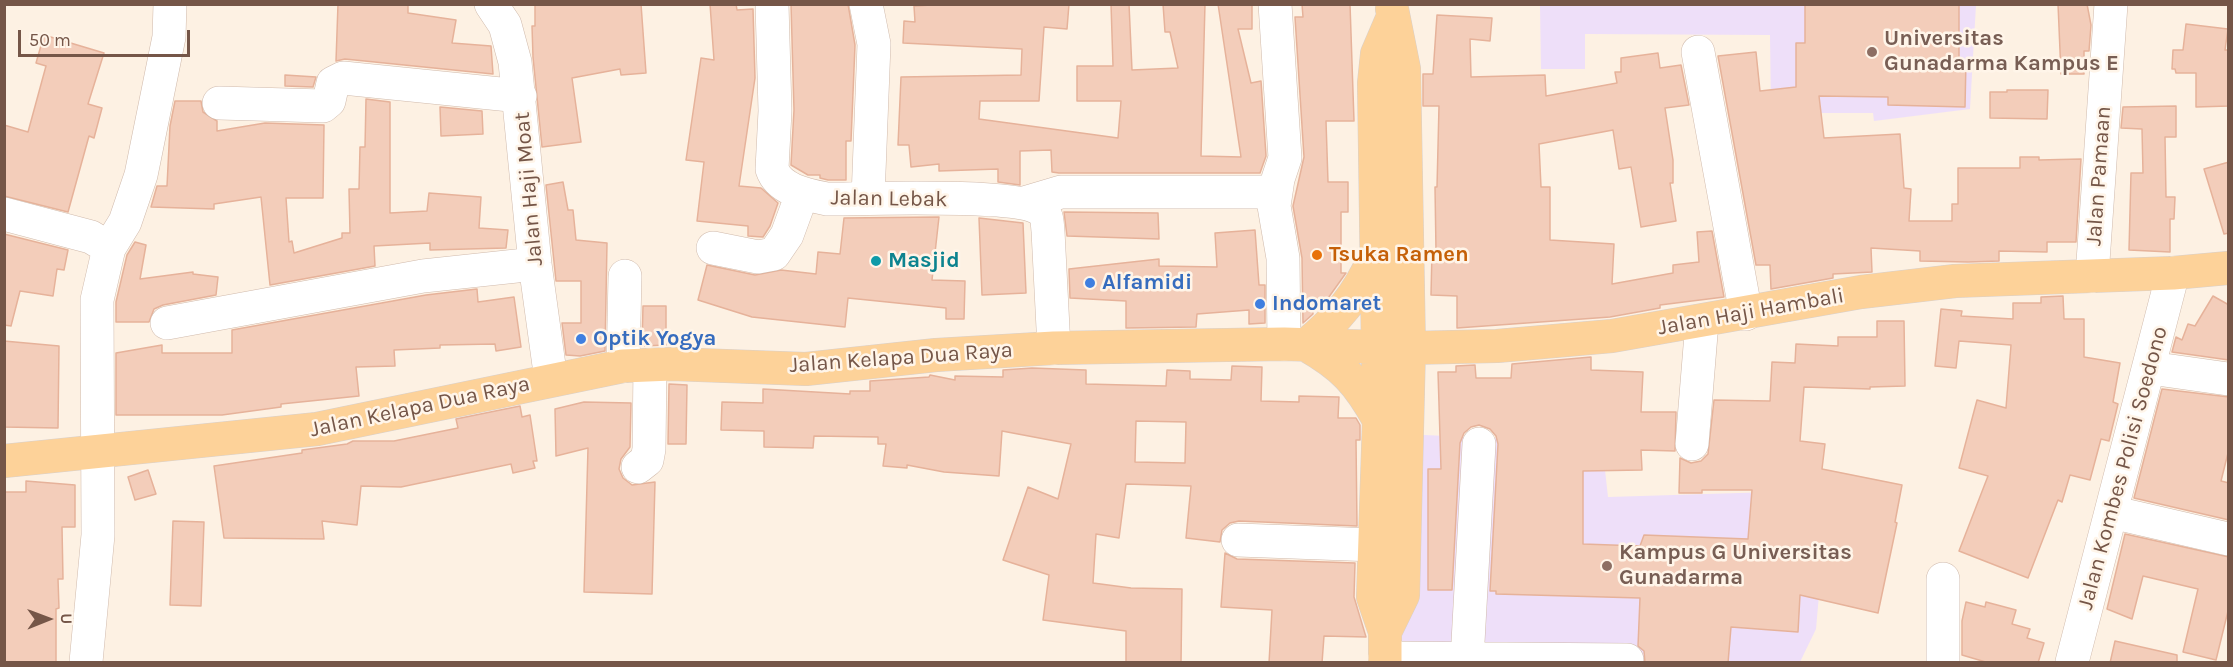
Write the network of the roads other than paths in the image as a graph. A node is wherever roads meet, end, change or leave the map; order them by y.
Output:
1 (170, 4) edge
2 (491, 4) edge
3 (772, 4) edge
4 (866, 4) edge
5 (1275, 4) edge
6 (2111, 4) edge
7 (1392, 12) edge
8 (1698, 52) dead end
9 (520, 96) junction
10 (219, 103) dead end
11 (1275, 192) junction
12 (802, 194) junction
13 (868, 198) junction
14 (1024, 203) junction
15 (4, 214) edge
16 (109, 248) junction
17 (713, 248) dead end
18 (1376, 254) junction
19 (535, 264) junction
20 (2229, 268) edge
21 (2173, 273) junction
22 (625, 276) dead end
23 (2092, 276) junction
24 (1746, 314) junction
25 (1702, 322) junction
26 (167, 323) dead end
27 (1295, 344) junction
28 (1394, 347) junction
29 (1054, 348) junction
30 (637, 365) junction
31 (2150, 368) junction
32 (2229, 379) edge
33 (551, 380) junction
34 (1379, 420) junction
35 (1479, 444) dead end
36 (1692, 444) dead end
37 (97, 453) junction
38 (4, 461) edge
39 (638, 466) dead end
40 (2111, 512) junction
41 (2229, 539) edge
42 (1238, 540) dead end
43 (1375, 545) junction
44 (1943, 579) dead end
45 (1385, 651) edge
46 (1467, 660) junction
47 (1627, 660) dead end
48 (86, 663) edge
49 (1943, 663) edge
50 (2072, 663) edge

1 - 16 street
2 - 9 street, Jalan Haji Moat
3 - 12 street, Jalan Lebak
4 - 13 street
5 - 11 street
6 - 23 street, Jalan Pamaan
7 - 18 main road
7 - 28 main road
8 - 24 street
9 - 10 street
9 - 19 street, Jalan Haji Moat
11 - 14 street
11 - 27 street
12 - 13 street, Jalan Lebak
12 - 17 street
13 - 14 street, Jalan Lebak
14 - 29 street, Jalan Lebak
15 - 16 street
16 - 37 street
18 - 27 main road
18 - 28 main road
19 - 26 street
19 - 33 street, Jalan Haji Moat
20 - 21 main road, Jalan Haji Hambali
21 - 23 main road, Jalan Haji Hambali
21 - 31 street, Jalan Kombes Polisi Soedono
22 - 30 street
23 - 24 main road, Jalan Haji Hambali
24 - 25 main road, Jalan Haji Hambali
25 - 28 main road, Jalan Haji Hambali
25 - 36 street
27 - 28 main road, Jalan Kelapa Dua Raya
27 - 29 main road, Jalan Kelapa Dua Raya
27 - 34 main road
28 - 34 main road
28 - 45 main road
29 - 30 main road, Jalan Kelapa Dua Raya
30 - 33 main road, Jalan Kelapa Dua Raya
30 - 39 street
31 - 32 street
31 - 40 street, Jalan Kombes Polisi Soedono
33 - 37 main road, Jalan Kelapa Dua Raya
34 - 43 main road
35 - 46 street
37 - 38 main road, Jalan Kelapa Dua Raya
37 - 48 street
40 - 41 street
40 - 50 street, Jalan Kombes Polisi Soedono
42 - 43 street
43 - 45 main road
44 - 49 street
45 - 46 street
46 - 47 street

